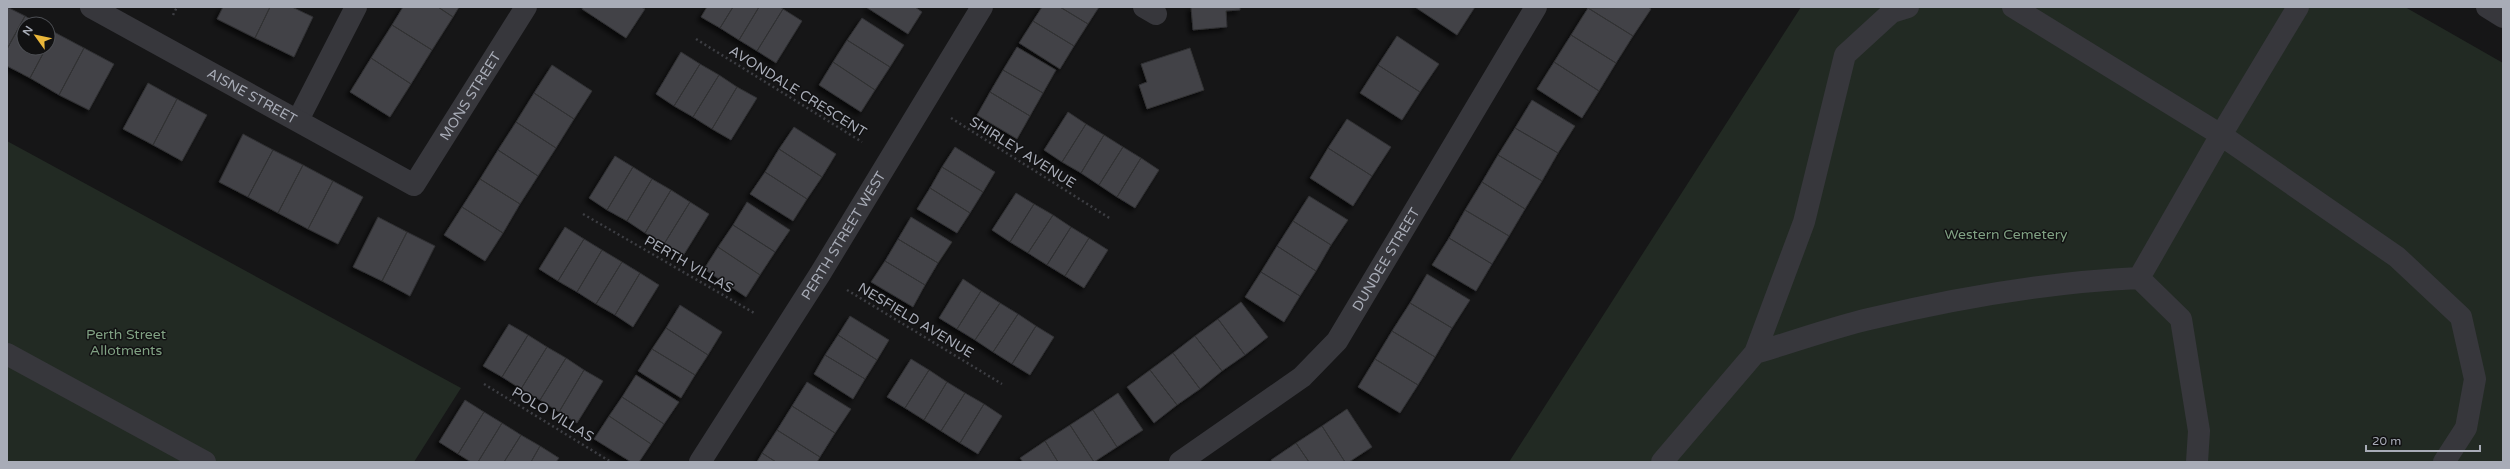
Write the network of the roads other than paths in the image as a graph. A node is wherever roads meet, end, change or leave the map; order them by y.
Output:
1 (91, 7) edge
2 (356, 7) edge
3 (526, 7) edge
4 (982, 7) edge
5 (1536, 7) edge
6 (1908, 7) edge
7 (2013, 7) edge
8 (2298, 7) edge
9 (2487, 7) edge
10 (2503, 17) edge
11 (298, 120) junction
12 (2221, 135) junction
13 (414, 185) joint
14 (2139, 278) junction
15 (1755, 353) junction
16 (7, 354) edge
17 (205, 462) edge
18 (700, 462) edge
19 (1180, 462) edge
20 (1662, 462) edge
21 (2197, 462) edge
22 (2444, 462) edge

1 - 11 street, AISNE STREET
2 - 11 street
3 - 13 street, MONS STREET
4 - 18 street, PERTH STREET WEST
5 - 19 street, DUNDEE STREET
6 - 15 street
7 - 12 street
8 - 12 street
9 - 10 street
11 - 13 street, AISNE STREET
12 - 14 street
12 - 22 street
14 - 15 street
14 - 21 street
15 - 20 street
16 - 17 street

